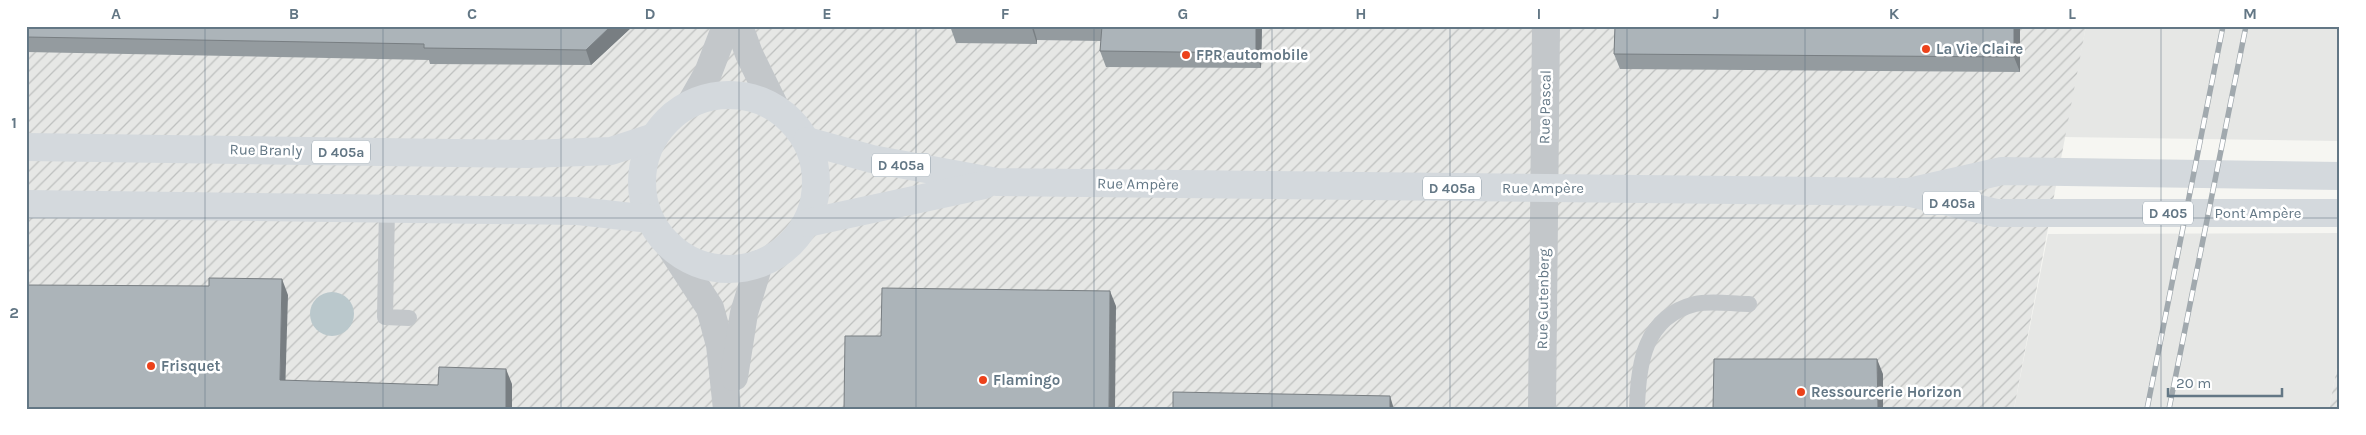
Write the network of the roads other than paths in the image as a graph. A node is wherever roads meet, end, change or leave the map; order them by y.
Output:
1 (726, 26) edge
2 (739, 26) edge
3 (1546, 26) edge
4 (691, 103) junction
5 (775, 107) junction
6 (654, 137) junction
7 (807, 140) junction
8 (26, 147) edge
9 (2340, 176) edge
10 (997, 182) junction
11 (1543, 188) junction
12 (1907, 192) junction
13 (26, 204) edge
14 (387, 208) junction
15 (1996, 213) joint
16 (2340, 213) edge
17 (650, 219) junction
18 (807, 223) junction
19 (668, 245) junction
20 (759, 264) junction
21 (1749, 304) dead end
22 (409, 318) dead end
23 (727, 409) edge
24 (731, 409) edge
25 (1542, 409) edge
26 (1638, 409) edge

1 - 4 street
2 - 5 street
3 - 11 street, Rue Pascal
4 - 5 main road
4 - 6 main road
5 - 7 main road
6 - 8 main road, Rue Branly / D 405a
6 - 17 main road
7 - 10 main road, Rue Ampère / D 405a
7 - 18 main road
9 - 12 main road
10 - 11 main road, Rue Ampère / D 405a
10 - 18 main road, Rue Ampère / D 405a
11 - 12 main road, Rue Ampère / D 405a
11 - 25 street, Rue Gutenberg
12 - 15 main road, Rue Ampère / D 405a
13 - 14 main road
14 - 17 main road
14 - 22 lane
15 - 16 main road, Pont Ampère / D 405
17 - 19 main road
18 - 20 main road
19 - 20 main road
19 - 23 street
20 - 24 street
21 - 26 lane

